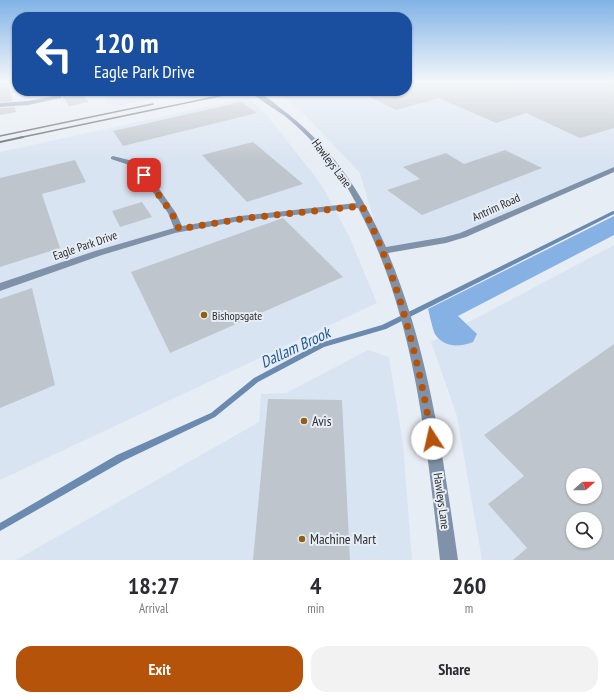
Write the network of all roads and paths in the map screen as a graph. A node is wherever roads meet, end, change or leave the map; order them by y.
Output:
1 (277, 108) edge
2 (113, 158) dead end
3 (614, 169) edge
4 (362, 206) junction
5 (179, 229) junction
6 (382, 251) junction
7 (0, 287) edge
8 (449, 560) edge

1 - 4 street, Hawleys Lane
2 - 5 street
3 - 6 street, Antrim Road
4 - 5 street, Eagle Park Drive
4 - 6 street, Hawleys Lane
5 - 7 street, Eagle Park Drive
6 - 8 street, Hawleys Lane

